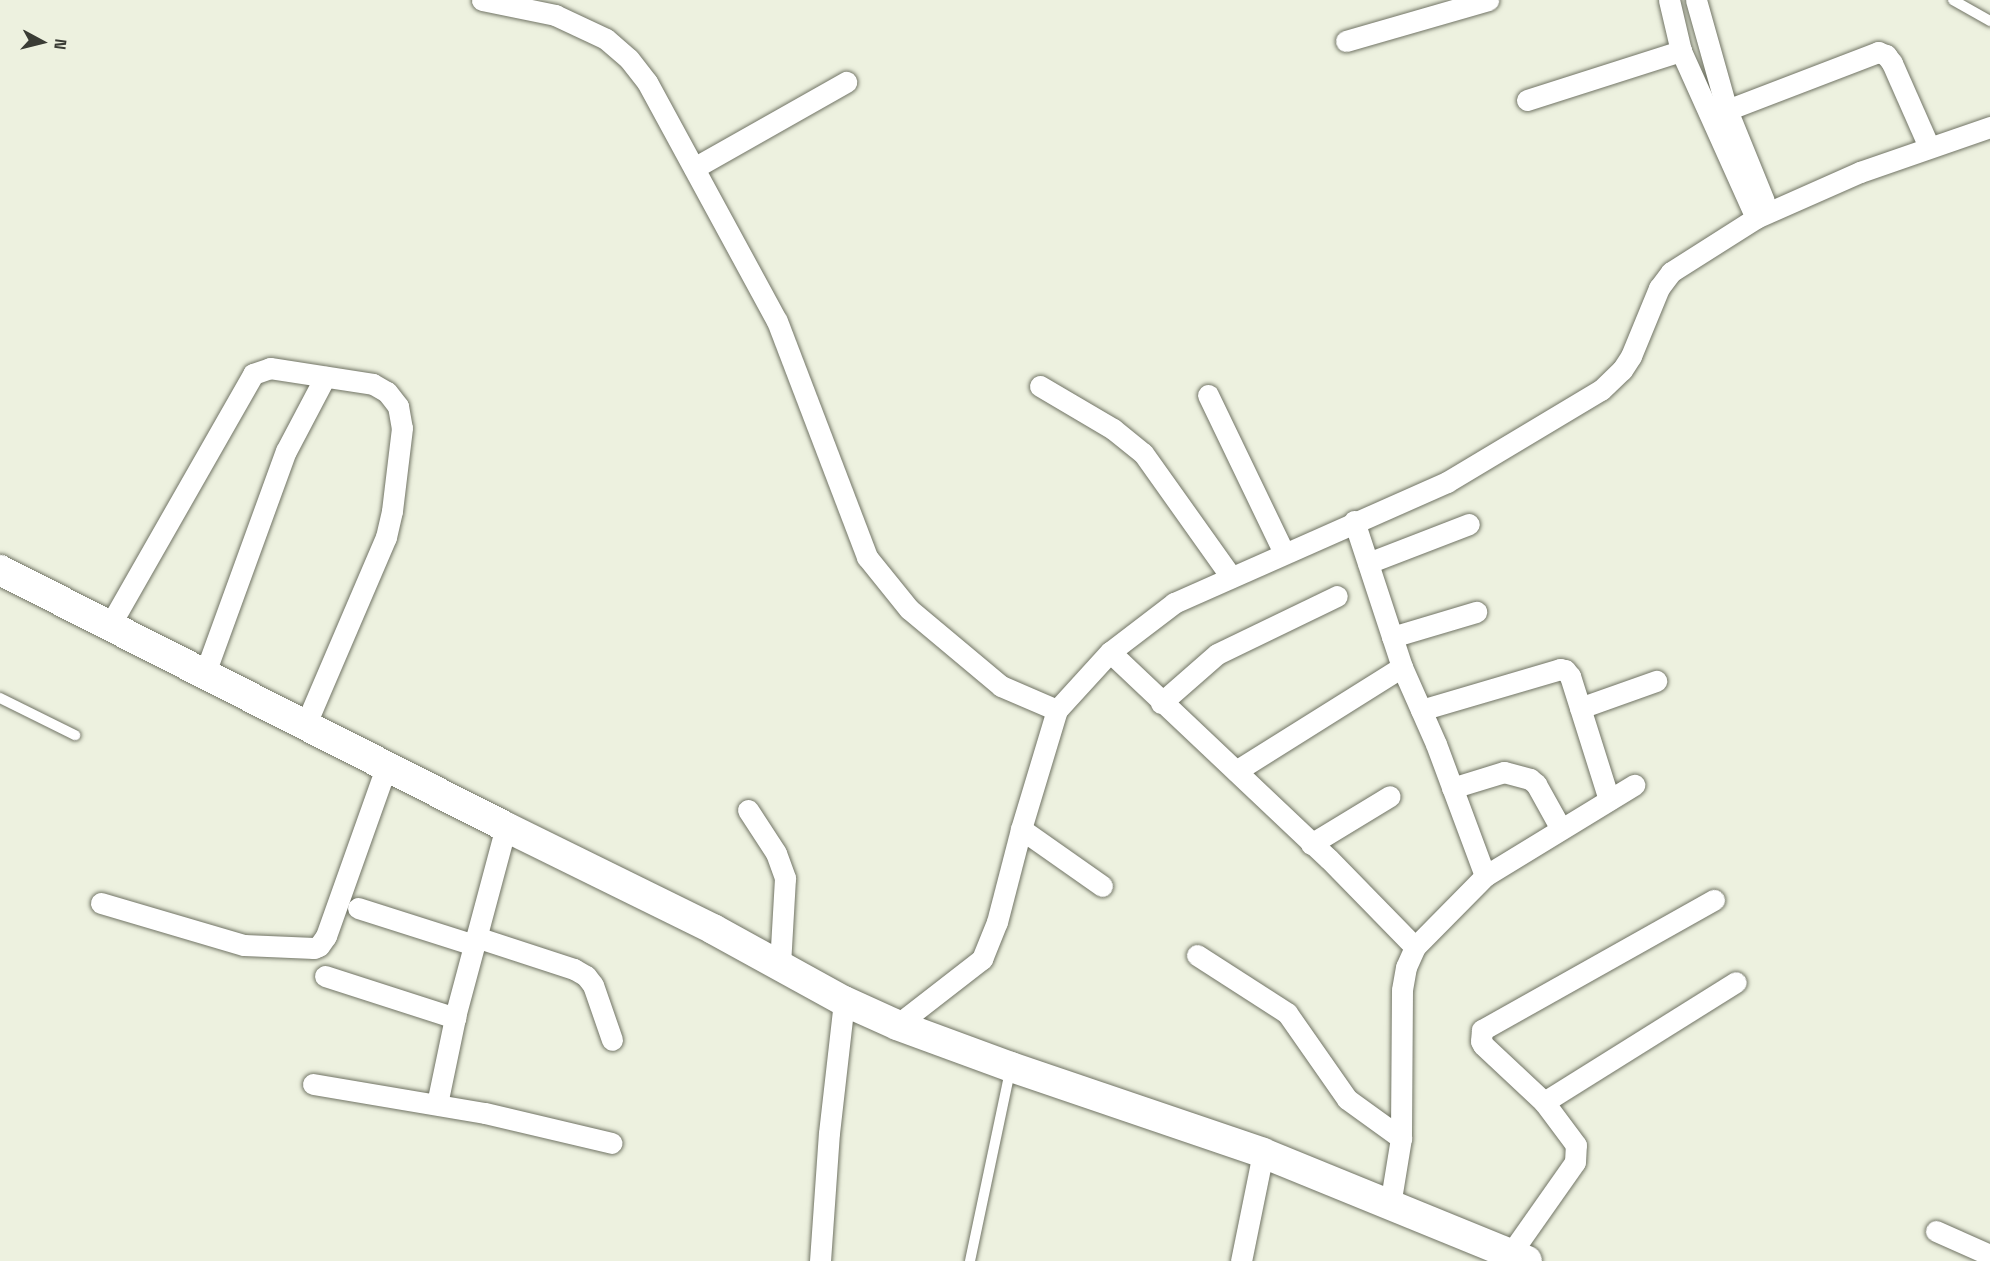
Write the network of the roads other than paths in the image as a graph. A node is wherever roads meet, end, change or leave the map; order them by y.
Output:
1 (482, 0) edge
2 (1488, 0) edge
3 (1669, 0) edge
4 (1696, 0) edge
5 (1953, 0) edge
6 (1990, 21) edge
7 (1346, 41) dead end
8 (1681, 51) junction
9 (846, 82) dead end
10 (1527, 100) dead end
11 (1727, 111) junction
12 (1990, 127) edge
13 (1929, 147) junction
14 (694, 168) junction
15 (1763, 215) junction
16 (325, 377) junction
17 (1040, 386) dead end
18 (1208, 395) dead end
19 (1354, 521) junction
20 (1469, 524) dead end
21 (1284, 553) junction
22 (1368, 563) junction
23 (0, 570) edge
24 (1231, 577) junction
25 (1337, 596) dead end
26 (1476, 612) dead end
27 (110, 625) junction
28 (1392, 637) junction
29 (1110, 652) junction
30 (1402, 668) junction
31 (205, 673) junction
32 (1656, 681) dead end
33 (0, 698) edge
34 (1161, 703) junction
35 (1580, 708) junction
36 (1057, 710) junction
37 (1421, 710) junction
38 (306, 724) junction
39 (75, 735) dead end
40 (387, 765) junction
41 (1236, 771) junction
42 (1635, 785) dead end
43 (1452, 788) junction
44 (1390, 796) dead end
45 (1609, 800) junction
46 (748, 810) dead end
47 (506, 827) junction
48 (1021, 829) junction
49 (1561, 830) junction
50 (1311, 844) junction
51 (1485, 876) junction
52 (1102, 886) dead end
53 (1714, 900) dead end
54 (101, 903) dead end
55 (358, 908) dead end
56 (475, 941) junction
57 (1415, 947) junction
58 (1197, 955) dead end
59 (780, 964) junction
60 (325, 976) dead end
61 (1736, 982) dead end
62 (844, 1001) junction
63 (455, 1018) junction
64 (897, 1025) junction
65 (612, 1040) dead end
66 (1011, 1067) junction
67 (313, 1084) dead end
68 (1544, 1102) junction
69 (437, 1104) junction
70 (1401, 1138) junction
71 (612, 1143) dead end
72 (1263, 1153) junction
73 (1390, 1205) junction
74 (1936, 1231) dead end
75 (1990, 1255) edge
76 (1519, 1257) edge
77 (820, 1261) edge
78 (970, 1261) edge
79 (1241, 1261) edge

1 - 14 street
2 - 7 street
3 - 8 street
4 - 11 street
5 - 6 lane
8 - 10 street
8 - 15 street
9 - 14 street
11 - 13 street
11 - 15 street
12 - 13 street
13 - 15 street
14 - 36 street
15 - 19 street
16 - 27 street
16 - 31 street
16 - 38 street
17 - 24 street
18 - 21 street
19 - 21 street
19 - 22 street
20 - 22 street
21 - 24 street
22 - 28 street
23 - 27 main road
24 - 29 street
25 - 34 street
26 - 28 street
27 - 31 main road
28 - 30 street
29 - 34 street
29 - 36 street
30 - 37 street
30 - 41 street
31 - 38 main road
32 - 35 street
33 - 39 lane
34 - 41 street
35 - 37 street
35 - 45 street
36 - 48 street
37 - 43 street
38 - 40 main road
40 - 47 main road
40 - 54 street
41 - 50 street
42 - 45 street
43 - 49 street
43 - 51 street
44 - 50 street
45 - 49 street
46 - 59 street
47 - 56 street
47 - 59 main road
48 - 52 street
48 - 64 street
49 - 51 street
50 - 57 street
51 - 57 street
53 - 68 street
55 - 56 street
56 - 63 street
56 - 65 street
57 - 70 street
58 - 70 street
59 - 62 main road
60 - 63 street
61 - 68 street
62 - 64 main road
62 - 77 street
63 - 69 street
64 - 66 main road
66 - 72 main road
66 - 78 lane
67 - 69 street
68 - 76 street
69 - 71 street
70 - 73 street
72 - 73 main road
72 - 79 street
73 - 76 main road
74 - 75 street

